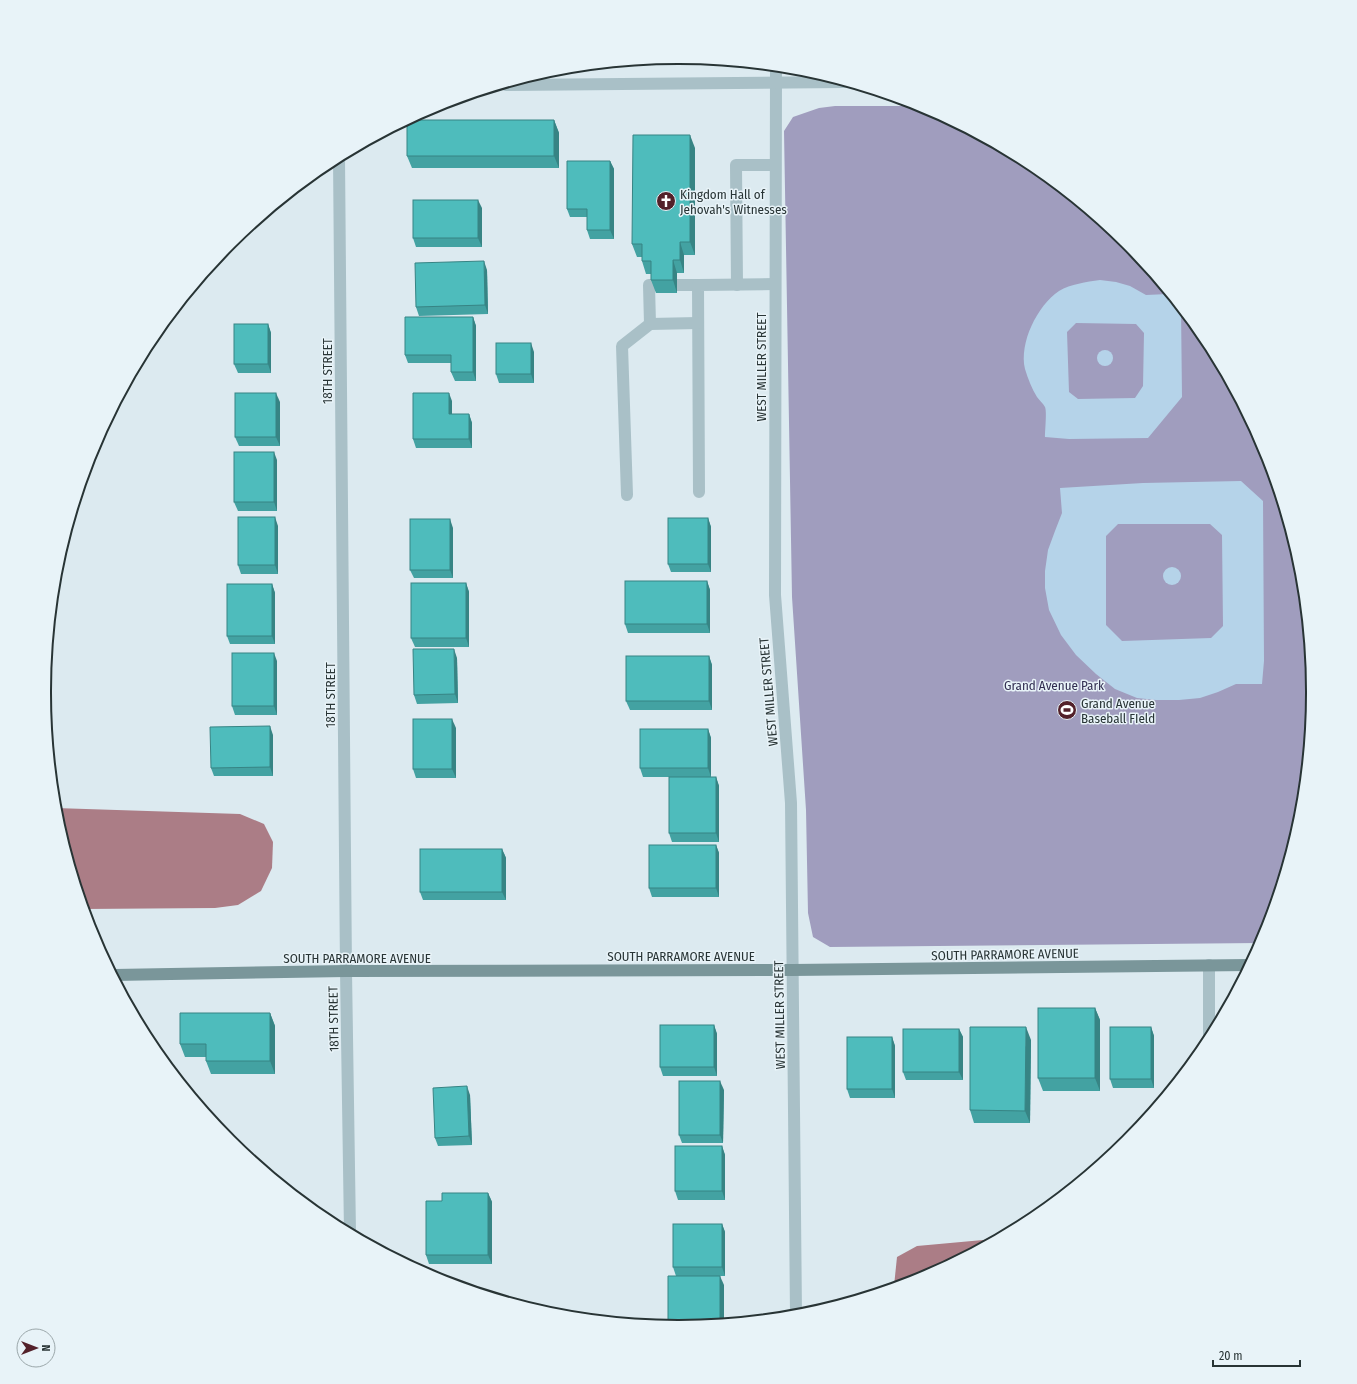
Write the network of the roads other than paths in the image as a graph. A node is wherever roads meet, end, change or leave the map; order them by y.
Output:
1 (776, 73) edge
2 (824, 82) edge
3 (775, 83) junction
4 (521, 85) edge
5 (339, 165) edge
6 (775, 165) junction
7 (775, 284) junction
8 (656, 285) edge
9 (677, 285) dead end
10 (698, 285) junction
11 (737, 285) junction
12 (698, 322) junction
13 (650, 324) junction
14 (699, 492) dead end
15 (627, 495) dead end
16 (1243, 965) edge
17 (1208, 966) junction
18 (792, 970) junction
19 (346, 971) junction
20 (119, 975) edge
21 (1209, 1027) edge
22 (350, 1226) edge
23 (796, 1308) edge

1 - 3 street, WEST MILLER STREET
2 - 3 street
3 - 4 street
3 - 6 street, WEST MILLER STREET
5 - 19 street, 18TH STREET
6 - 7 street, WEST MILLER STREET
6 - 11 street
7 - 11 street
7 - 18 street, WEST MILLER STREET
8 - 13 street
9 - 10 street
10 - 11 street
10 - 12 street
12 - 13 street
12 - 14 street
13 - 15 street
16 - 17 street, SOUTH PARRAMORE AVENUE
17 - 18 street, SOUTH PARRAMORE AVENUE
17 - 21 street
18 - 19 street, SOUTH PARRAMORE AVENUE
18 - 23 street, WEST MILLER STREET
19 - 20 street, SOUTH PARRAMORE AVENUE
19 - 22 street, 18TH STREET

